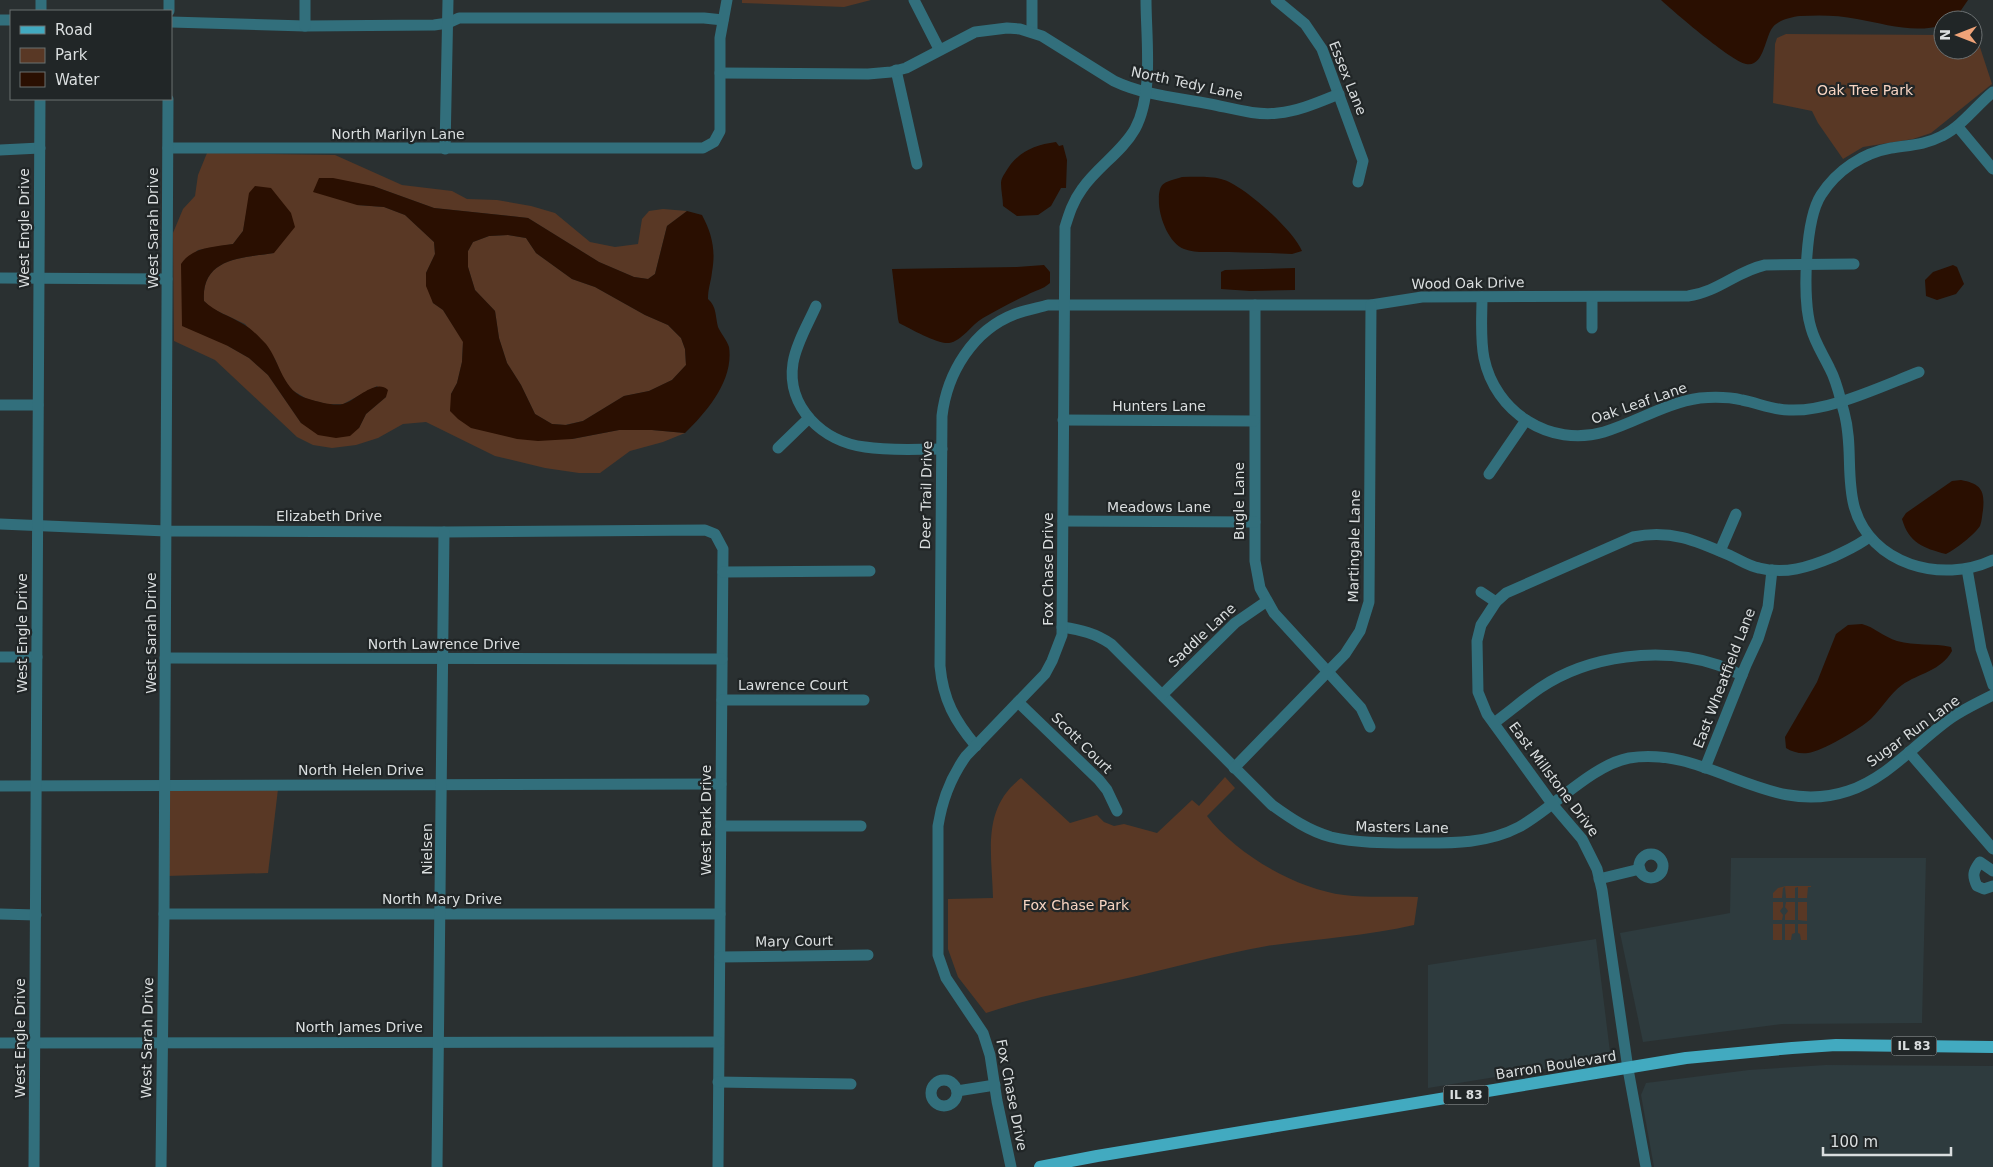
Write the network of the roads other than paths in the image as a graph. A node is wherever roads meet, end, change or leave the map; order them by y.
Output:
1 (305, 0) edge
2 (448, 0) edge
3 (728, 0) edge
4 (914, 0) edge
5 (1032, 0) edge
6 (1146, 0) edge
7 (1276, 0) edge
8 (723, 20) junction
9 (172, 22) edge
10 (448, 23) junction
11 (305, 26) junction
12 (1032, 32) junction
13 (939, 49) junction
14 (896, 70) junction
15 (720, 73) junction
16 (1145, 91) junction
17 (1993, 92) edge
18 (1340, 94) junction
19 (40, 100) edge
20 (168, 100) edge
21 (1958, 127) junction
22 (40, 148) junction
23 (168, 148) junction
24 (445, 149) junction
25 (0, 150) edge
26 (917, 164) dead end
27 (1993, 169) edge
28 (1358, 182) dead end
29 (1854, 264) dead end
30 (1807, 265) junction
31 (0, 278) edge
32 (39, 278) junction
33 (167, 279) junction
34 (1482, 297) junction
35 (1592, 297) junction
36 (1371, 304) junction
37 (1063, 305) junction
38 (1255, 305) junction
39 (816, 306) dead end
40 (1592, 328) dead end
41 (1919, 372) dead end
42 (1840, 401) junction
43 (0, 405) edge
44 (38, 405) junction
45 (809, 418) junction
46 (1063, 420) junction
47 (1526, 420) junction
48 (1254, 421) junction
49 (778, 448) dead end
50 (942, 449) junction
51 (1489, 474) dead end
52 (1736, 514) dead end
53 (1063, 521) junction
54 (1255, 522) junction
55 (0, 524) edge
56 (38, 526) junction
57 (658, 530) joint
58 (166, 531) junction
59 (444, 532) junction
60 (1869, 537) junction
61 (1720, 551) junction
62 (1993, 560) edge
63 (1967, 569) junction
64 (1772, 570) junction
65 (870, 571) dead end
66 (723, 572) junction
67 (1481, 592) dead end
68 (1267, 601) junction
69 (1496, 602) junction
70 (1062, 627) junction
71 (0, 657) edge
72 (37, 657) junction
73 (165, 658) junction
74 (443, 659) junction
75 (722, 659) junction
76 (1328, 672) junction
77 (1742, 676) junction
78 (1993, 685) edge
79 (1162, 694) junction
80 (1993, 695) edge
81 (722, 700) junction
82 (864, 700) dead end
83 (1018, 702) junction
84 (1494, 723) junction
85 (1370, 727) dead end
86 (976, 746) junction
87 (1909, 752) junction
88 (1234, 768) junction
89 (1705, 768) junction
90 (721, 784) junction
91 (442, 785) junction
92 (0, 786) edge
93 (36, 786) junction
94 (165, 786) junction
95 (1553, 805) junction
96 (1117, 811) dead end
97 (721, 826) junction
98 (861, 826) dead end
99 (1993, 849) edge
100 (1640, 869) dead end
101 (1993, 871) edge
102 (1600, 879) junction
103 (1993, 886) edge
104 (0, 914) edge
105 (164, 914) junction
106 (441, 914) junction
107 (720, 914) junction
108 (36, 915) junction
109 (868, 955) dead end
110 (720, 957) junction
111 (162, 1042) junction
112 (438, 1042) junction
113 (718, 1042) junction
114 (0, 1043) edge
115 (35, 1043) junction
116 (1993, 1047) edge
117 (1628, 1069) junction
118 (718, 1082) junction
119 (851, 1084) dead end
120 (995, 1085) junction
121 (957, 1091) dead end
122 (34, 1167) edge
123 (161, 1167) edge
124 (438, 1167) edge
125 (718, 1167) edge
126 (1011, 1167) edge
127 (1040, 1167) edge
128 (1646, 1167) edge

1 - 11 street
2 - 10 street
3 - 8 street
4 - 13 street
5 - 12 street
6 - 16 street, Fox Chase Drive
7 - 18 street, Essex Lane
8 - 10 street
8 - 15 street
9 - 11 street
10 - 11 street
10 - 24 street
12 - 13 street, North Tedy Lane
12 - 16 street, North Tedy Lane
13 - 14 street, North Tedy Lane
14 - 15 street, North Tedy Lane
14 - 26 street
15 - 24 street, North Marilyn Lane
16 - 18 street, North Tedy Lane
16 - 37 street, Fox Chase Drive
17 - 21 street
18 - 28 street, Essex Lane
19 - 22 street, West Engle Drive
20 - 23 street, West Sarah Drive
21 - 27 street
21 - 30 street
22 - 25 street
22 - 32 street, West Engle Drive
23 - 24 street, North Marilyn Lane
23 - 33 street, West Sarah Drive
29 - 30 street, Wood Oak Drive
30 - 35 street, Wood Oak Drive
30 - 42 street
31 - 32 street
32 - 33 street
32 - 44 street, West Engle Drive
33 - 58 street, West Sarah Drive
34 - 35 street, Wood Oak Drive
34 - 36 street, Wood Oak Drive
34 - 47 street, Oak Leaf Lane
35 - 40 street
36 - 38 street, Wood Oak Drive
36 - 76 street, Martingale Lane
37 - 38 street, Wood Oak Drive
37 - 46 street, Fox Chase Drive
37 - 50 street, Deer Trail Drive
38 - 48 street, Bugle Lane
39 - 45 street
41 - 42 street, Oak Leaf Lane
42 - 47 street, Oak Leaf Lane
42 - 60 street
43 - 44 street
44 - 56 street, West Engle Drive
45 - 49 street
45 - 50 street
46 - 48 street, Hunters Lane
46 - 53 street, Fox Chase Drive
47 - 51 street
48 - 54 street, Bugle Lane
50 - 86 street, Deer Trail Drive
52 - 61 street
53 - 54 street, Meadows Lane
53 - 70 street, Fox Chase Drive
54 - 68 street, Bugle Lane
55 - 56 street, Elizabeth Drive
56 - 58 street, Elizabeth Drive
56 - 72 street, West Engle Drive
57 - 59 street, Elizabeth Drive
57 - 66 street, West Park Drive
58 - 59 street, Elizabeth Drive
58 - 73 street, West Sarah Drive
59 - 74 street, Nielsen
60 - 63 street
60 - 64 street
61 - 64 street
61 - 69 street
62 - 63 street
63 - 78 street
64 - 77 street, East Wheatfield Lane
65 - 66 street
66 - 75 street, West Park Drive
67 - 69 street
68 - 76 street, Bugle Lane
68 - 79 street, Saddle Lane
69 - 84 street, East Millstone Drive
70 - 79 street, Masters Lane
70 - 83 street, Fox Chase Drive
71 - 72 street
72 - 93 street, West Engle Drive
73 - 74 street, North Lawrence Drive
73 - 94 street, West Sarah Drive
74 - 75 street, North Lawrence Drive
74 - 91 street, Nielsen
75 - 81 street, West Park Drive
76 - 85 street, Bugle Lane
76 - 88 street, Martingale Lane
77 - 84 street
77 - 89 street, East Wheatfield Lane
79 - 88 street, Masters Lane
80 - 87 street, Sugar Run Lane
81 - 82 street, Lawrence Court
81 - 90 street, West Park Drive
83 - 86 street, Fox Chase Drive
83 - 96 street, Scott Court
84 - 95 street, East Millstone Drive
86 - 120 street, Fox Chase Drive
87 - 89 street, Sugar Run Lane
87 - 99 street
88 - 95 street, Masters Lane
89 - 95 street, Masters Lane
90 - 91 street, North Helen Drive
90 - 97 street, West Park Drive
91 - 94 street, North Helen Drive
91 - 106 street, Nielsen
92 - 93 street, North Helen Drive
93 - 94 street, North Helen Drive
93 - 108 street, West Engle Drive
94 - 105 street, West Sarah Drive
95 - 102 street, East Millstone Drive
97 - 98 street
97 - 107 street, West Park Drive
100 - 102 street
101 - 103 street
102 - 117 street, East Millstone Drive
104 - 108 street
105 - 106 street, North Mary Drive
105 - 111 street, West Sarah Drive
106 - 107 street, North Mary Drive
106 - 112 street, Nielsen
107 - 110 street, West Park Drive
108 - 115 street, West Engle Drive
109 - 110 street, Mary Court
110 - 113 street, West Park Drive
111 - 112 street, North James Drive
111 - 115 street, North James Drive
111 - 123 street, West Sarah Drive
112 - 113 street, North James Drive
112 - 124 street, Nielsen
113 - 118 street, West Park Drive
114 - 115 street, North James Drive
115 - 122 street, West Engle Drive
116 - 117 main road, Barron Boulevard / IL 83
117 - 127 main road, Barron Boulevard / IL 83
117 - 128 street, East Millstone Drive
118 - 119 street
118 - 125 street, West Park Drive
120 - 121 street
120 - 126 street, Fox Chase Drive

